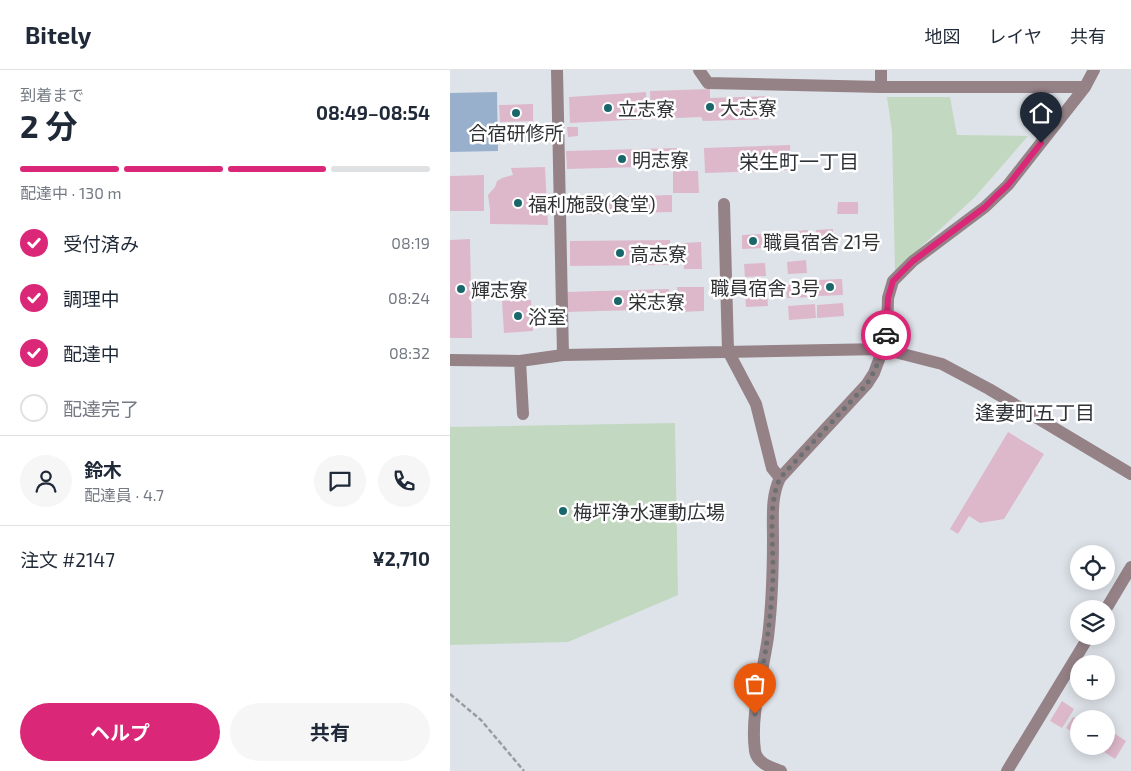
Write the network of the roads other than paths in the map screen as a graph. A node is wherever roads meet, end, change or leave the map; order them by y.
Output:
1 (557, 70) edge
2 (699, 70) edge
3 (881, 70) edge
4 (1094, 70) edge
5 (881, 86) junction
6 (1085, 87) junction
7 (724, 204) dead end
8 (884, 349) junction
9 (728, 351) junction
10 (563, 355) junction
11 (450, 360) edge
12 (520, 361) junction
13 (523, 414) dead end
14 (1131, 474) edge
15 (780, 478) junction
16 (1131, 568) edge
17 (1111, 600) edge
18 (1084, 645) edge
19 (780, 771) edge
20 (1007, 771) edge

1 - 10 street
2 - 5 street
3 - 5 street
4 - 6 street
5 - 6 street
6 - 8 street
7 - 9 street
8 - 9 street
8 - 14 street
8 - 15 street
9 - 10 street
9 - 15 street
10 - 12 street
11 - 12 street
12 - 13 street
15 - 19 street
16 - 17 street
18 - 20 street

